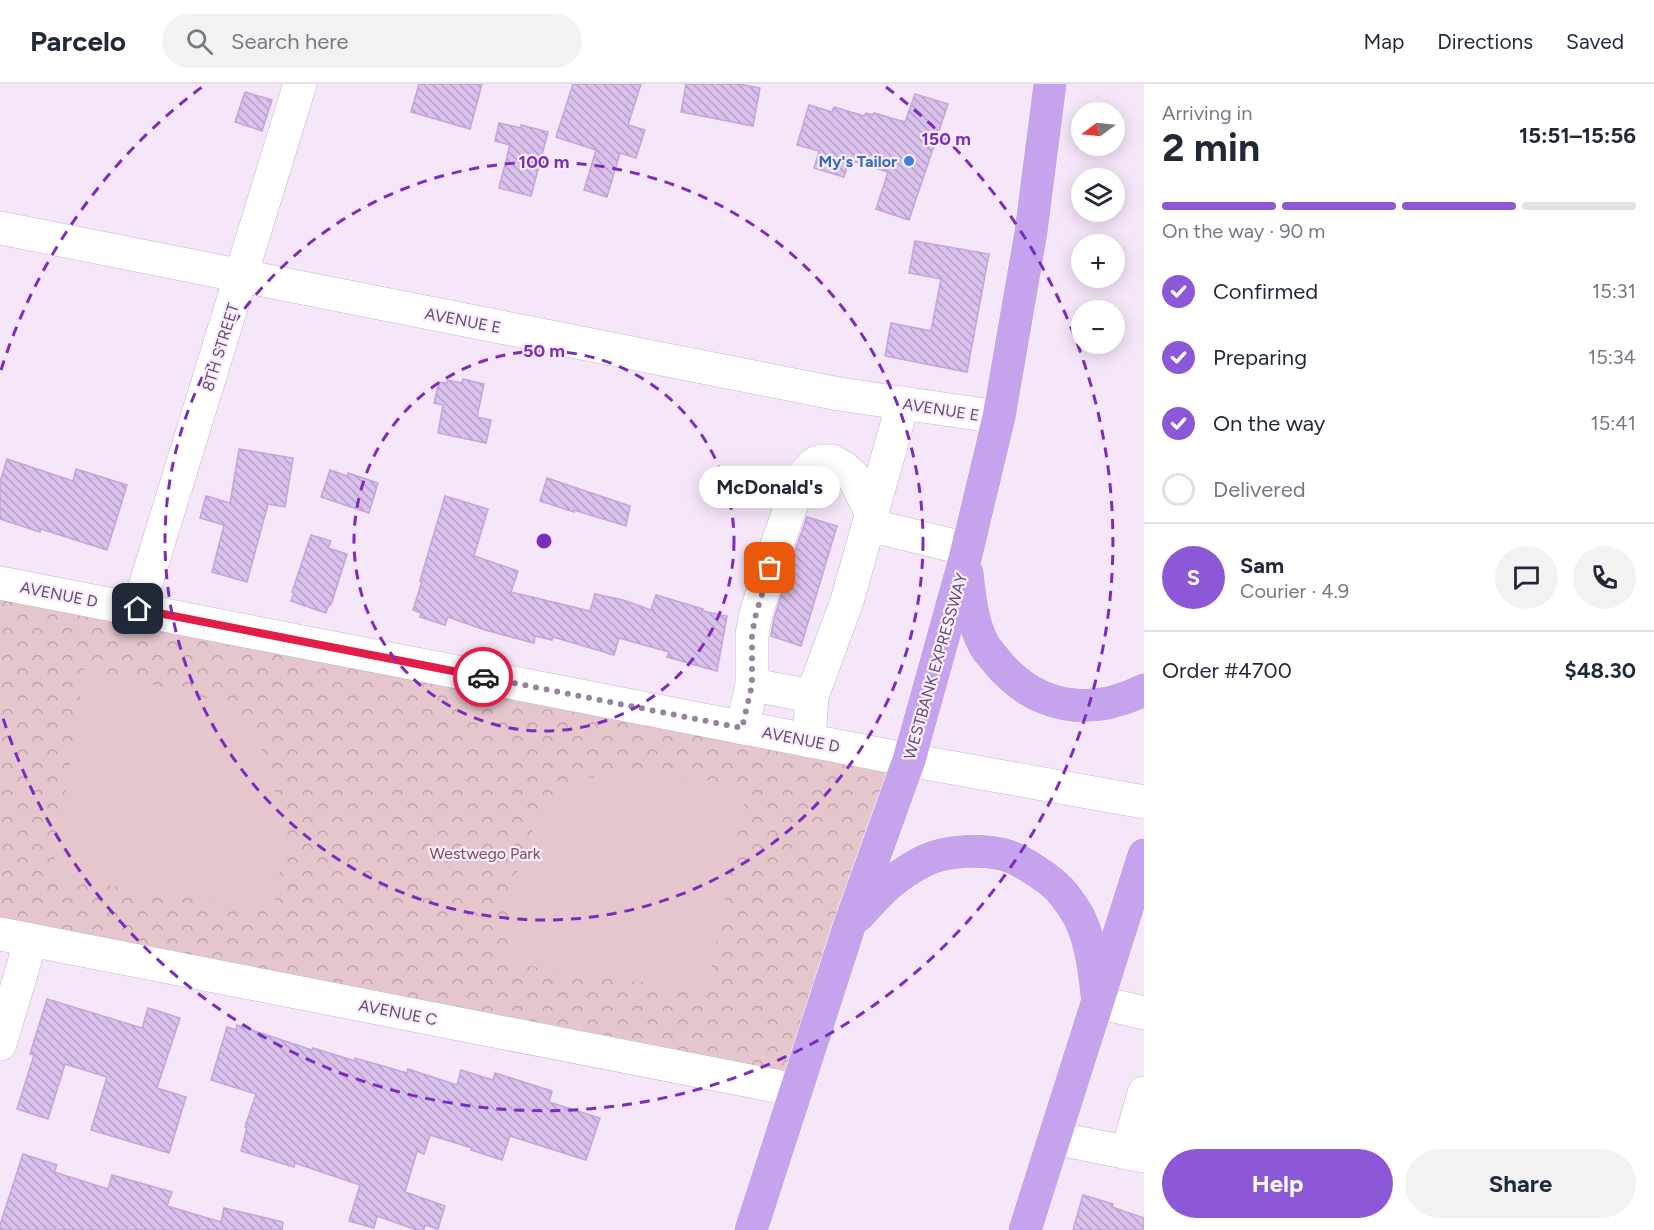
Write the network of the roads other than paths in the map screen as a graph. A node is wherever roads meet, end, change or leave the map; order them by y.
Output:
1 (300, 84) edge
2 (1050, 84) edge
3 (0, 228) edge
4 (242, 276) junction
5 (903, 403) junction
6 (999, 417) junction
7 (832, 461) junction
8 (886, 465) junction
9 (871, 520) junction
10 (966, 554) junction
11 (0, 583) edge
12 (138, 609) junction
13 (752, 685) junction
14 (1144, 690) edge
15 (812, 696) junction
16 (742, 728) junction
17 (809, 741) junction
18 (909, 760) junction
19 (1144, 802) edge
20 (1144, 855) edge
21 (849, 927) junction
22 (0, 934) edge
23 (32, 940) junction
24 (1098, 1002) junction
25 (1144, 1013) edge
26 (0, 1044) edge
27 (796, 1089) junction
28 (1144, 1093) edge
29 (1055, 1138) junction
30 (1136, 1154) edge
31 (751, 1230) edge
32 (1025, 1230) edge

1 - 4 street, 8TH STREET
2 - 6 highway, WESTBANK EXPRESSWAY
3 - 4 street, AVENUE E
4 - 5 street, AVENUE E
4 - 12 street, 8TH STREET
5 - 6 street, AVENUE E
5 - 8 street
6 - 10 highway, WESTBANK EXPRESSWAY
7 - 8 street
7 - 9 street
7 - 13 street
8 - 9 street
9 - 10 street
9 - 15 street
10 - 14 highway
10 - 18 highway, WESTBANK EXPRESSWAY
11 - 12 street, AVENUE D
12 - 16 street, AVENUE D
13 - 15 street
13 - 16 street
15 - 17 street
16 - 17 street, AVENUE D
17 - 18 street, AVENUE D
18 - 19 street, AVENUE D
18 - 21 highway, WESTBANK EXPRESSWAY
20 - 24 highway
21 - 24 highway
21 - 27 highway, WESTBANK EXPRESSWAY
22 - 23 street, AVENUE C
23 - 26 street
23 - 27 street, AVENUE C
24 - 25 street
24 - 29 highway
27 - 31 highway, WESTBANK EXPRESSWAY
28 - 30 street
29 - 30 street
29 - 32 highway

